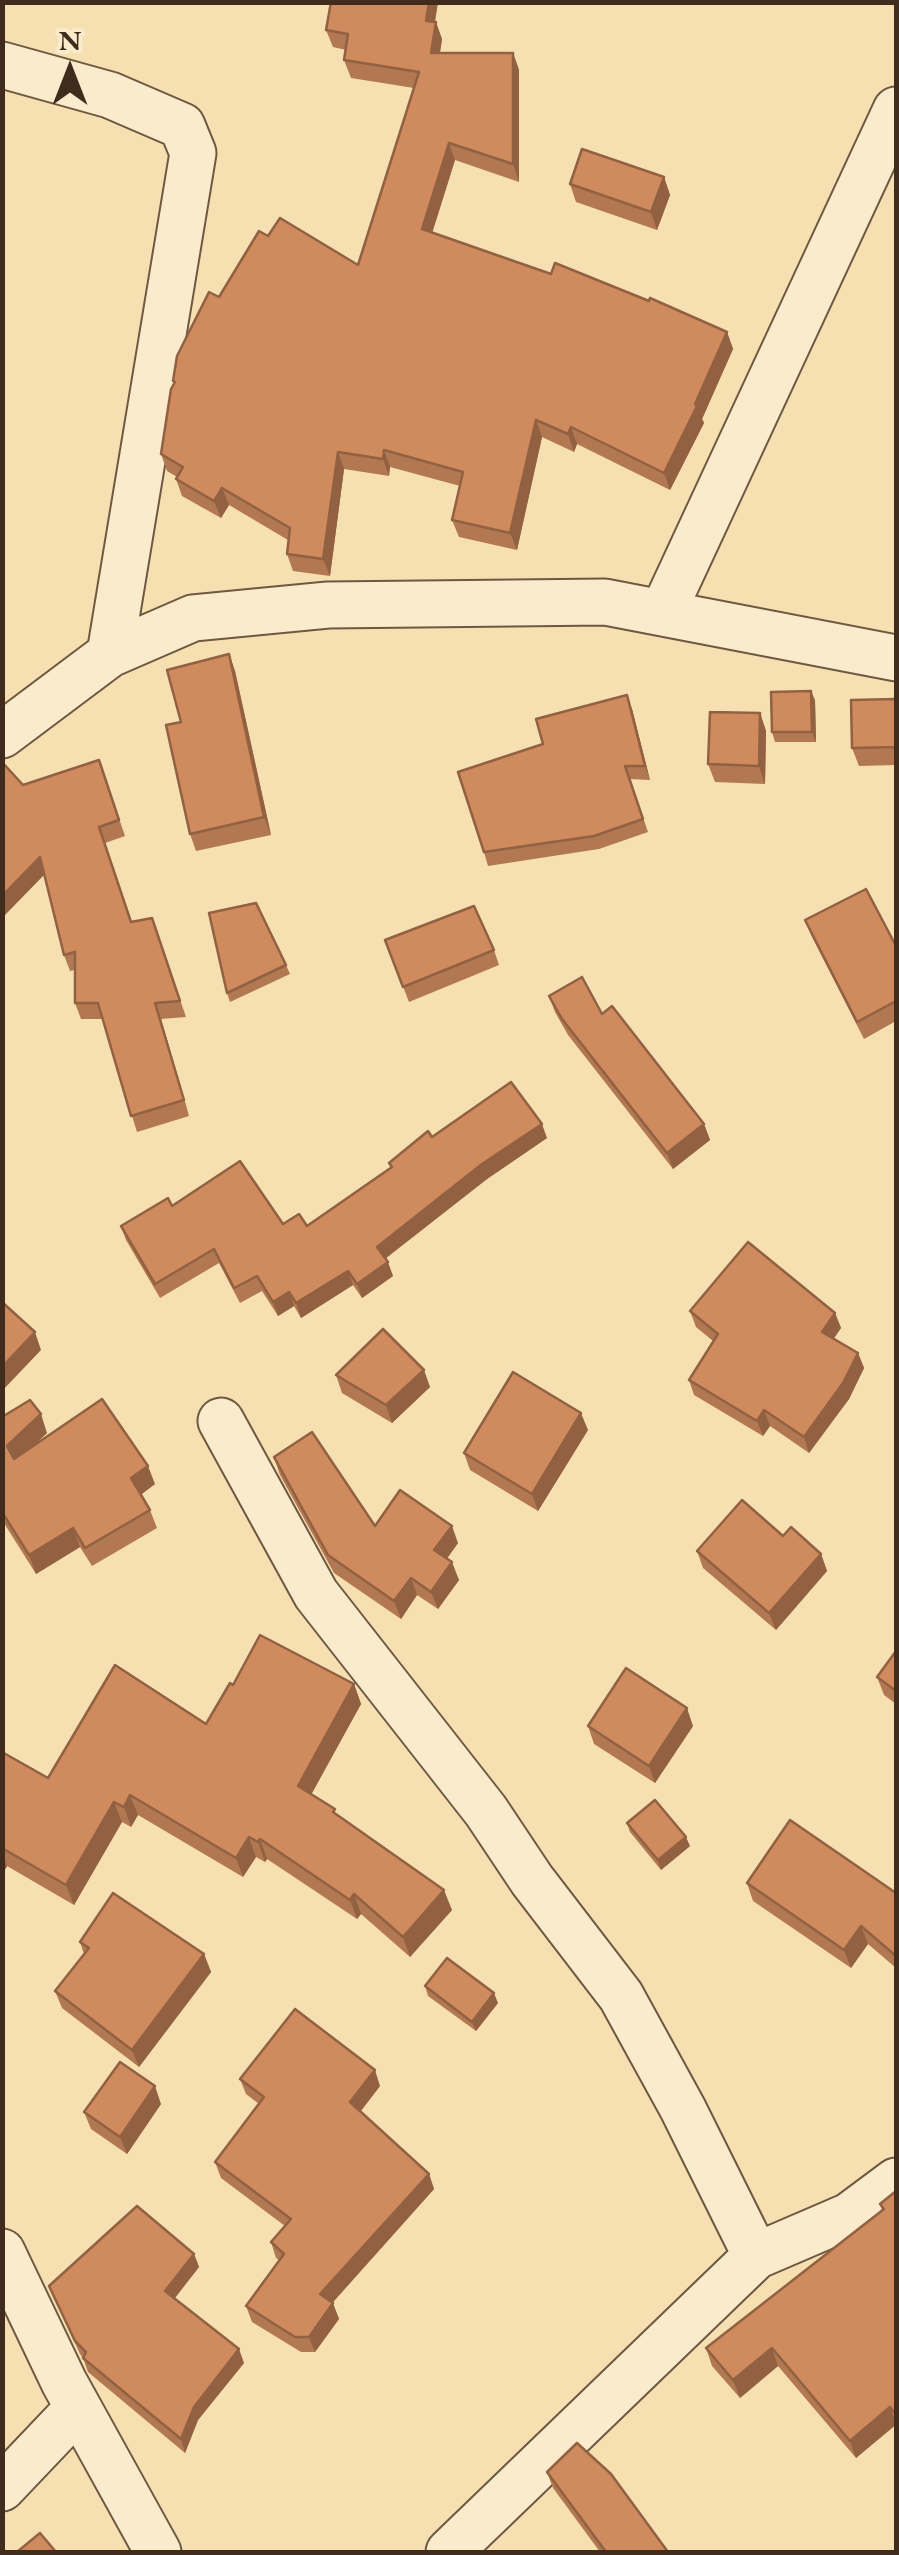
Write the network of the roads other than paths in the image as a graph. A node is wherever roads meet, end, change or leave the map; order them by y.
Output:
1 (2, 65) edge
2 (896, 110) edge
3 (663, 612) junction
4 (110, 654) junction
5 (896, 658) edge
6 (2, 735) edge
7 (222, 1421) dead end
8 (896, 2181) edge
9 (2, 2252) edge
10 (756, 2256) junction
11 (78, 2408) junction
12 (2, 2488) edge
13 (158, 2552) edge
14 (448, 2552) edge

1 - 4 street
2 - 3 street
3 - 4 street
3 - 5 street
4 - 6 street
7 - 10 street
8 - 10 street
9 - 11 street
10 - 14 street
11 - 12 street
11 - 13 street

